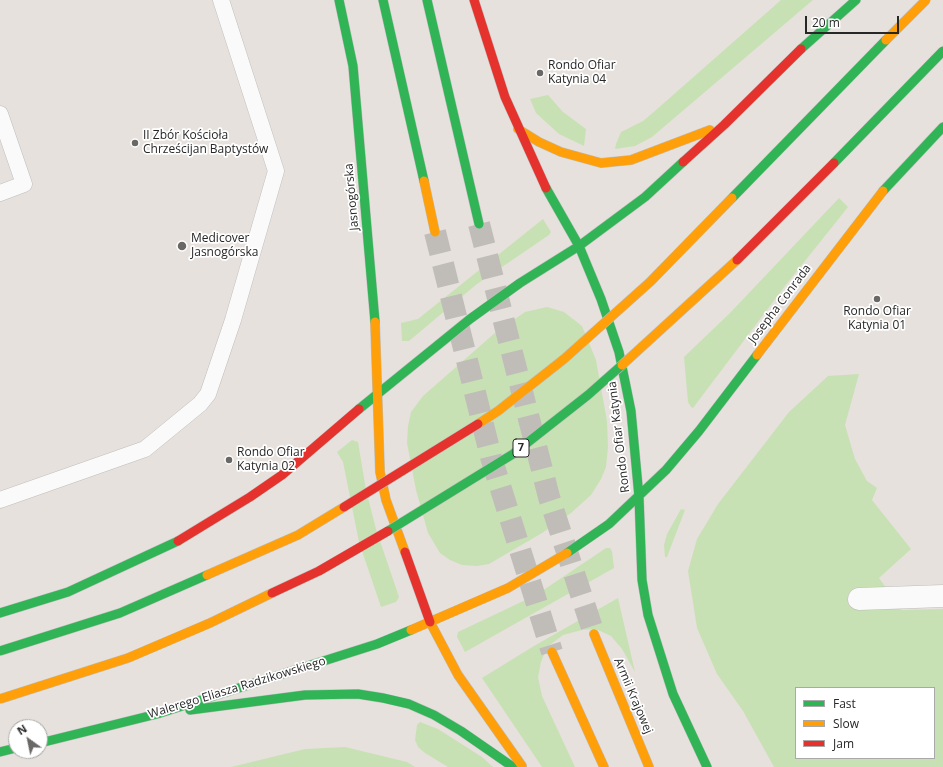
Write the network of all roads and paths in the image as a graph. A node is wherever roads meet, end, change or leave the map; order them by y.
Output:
1 (221, 0) edge
2 (339, 0) edge
3 (383, 0) edge
4 (427, 0) edge
5 (474, 0) edge
6 (856, 0) edge
7 (926, 0) edge
8 (943, 51) edge
9 (0, 114) edge
10 (724, 125) junction
11 (943, 127) edge
12 (518, 129) junction
13 (0, 193) edge
14 (479, 224) tunnel mouth
15 (435, 232) tunnel mouth
16 (579, 246) junction
17 (377, 393) junction
18 (638, 497) junction
19 (0, 500) edge
20 (943, 596) edge
21 (859, 600) dead end
22 (3, 611) edge
23 (430, 622) junction
24 (594, 634) tunnel mouth
25 (0, 651) edge
26 (552, 652) tunnel mouth
27 (0, 699) edge
28 (157, 714) junction
29 (48, 740) edge
30 (513, 767) edge
31 (523, 767) edge
32 (604, 767) edge
33 (649, 767) edge
34 (707, 767) edge

1 - 19 lane
2 - 17 main road, Jasnogórska
3 - 15 main road
4 - 14 main road
5 - 12 main road
6 - 10 main road
7 - 25 main road, bridge
8 - 27 main road, 7, bridge
9 - 13 lane
10 - 12 main road
10 - 16 main road
11 - 18 main road, Josepha Conrada
12 - 16 main road
16 - 17 main road
16 - 18 main road, Rondo Ofiar Katynia
17 - 22 main road
17 - 23 main road
18 - 23 main road, Rondo Ofiar Katynia
18 - 34 main road
20 - 21 street
23 - 28 main road, Walerego Eliasza Radzikowskiego
23 - 31 main road
24 - 33 main road, Armii Krajowej
26 - 32 main road
28 - 29 main road, Walerego Eliasza Radzikowskiego
28 - 30 main road

